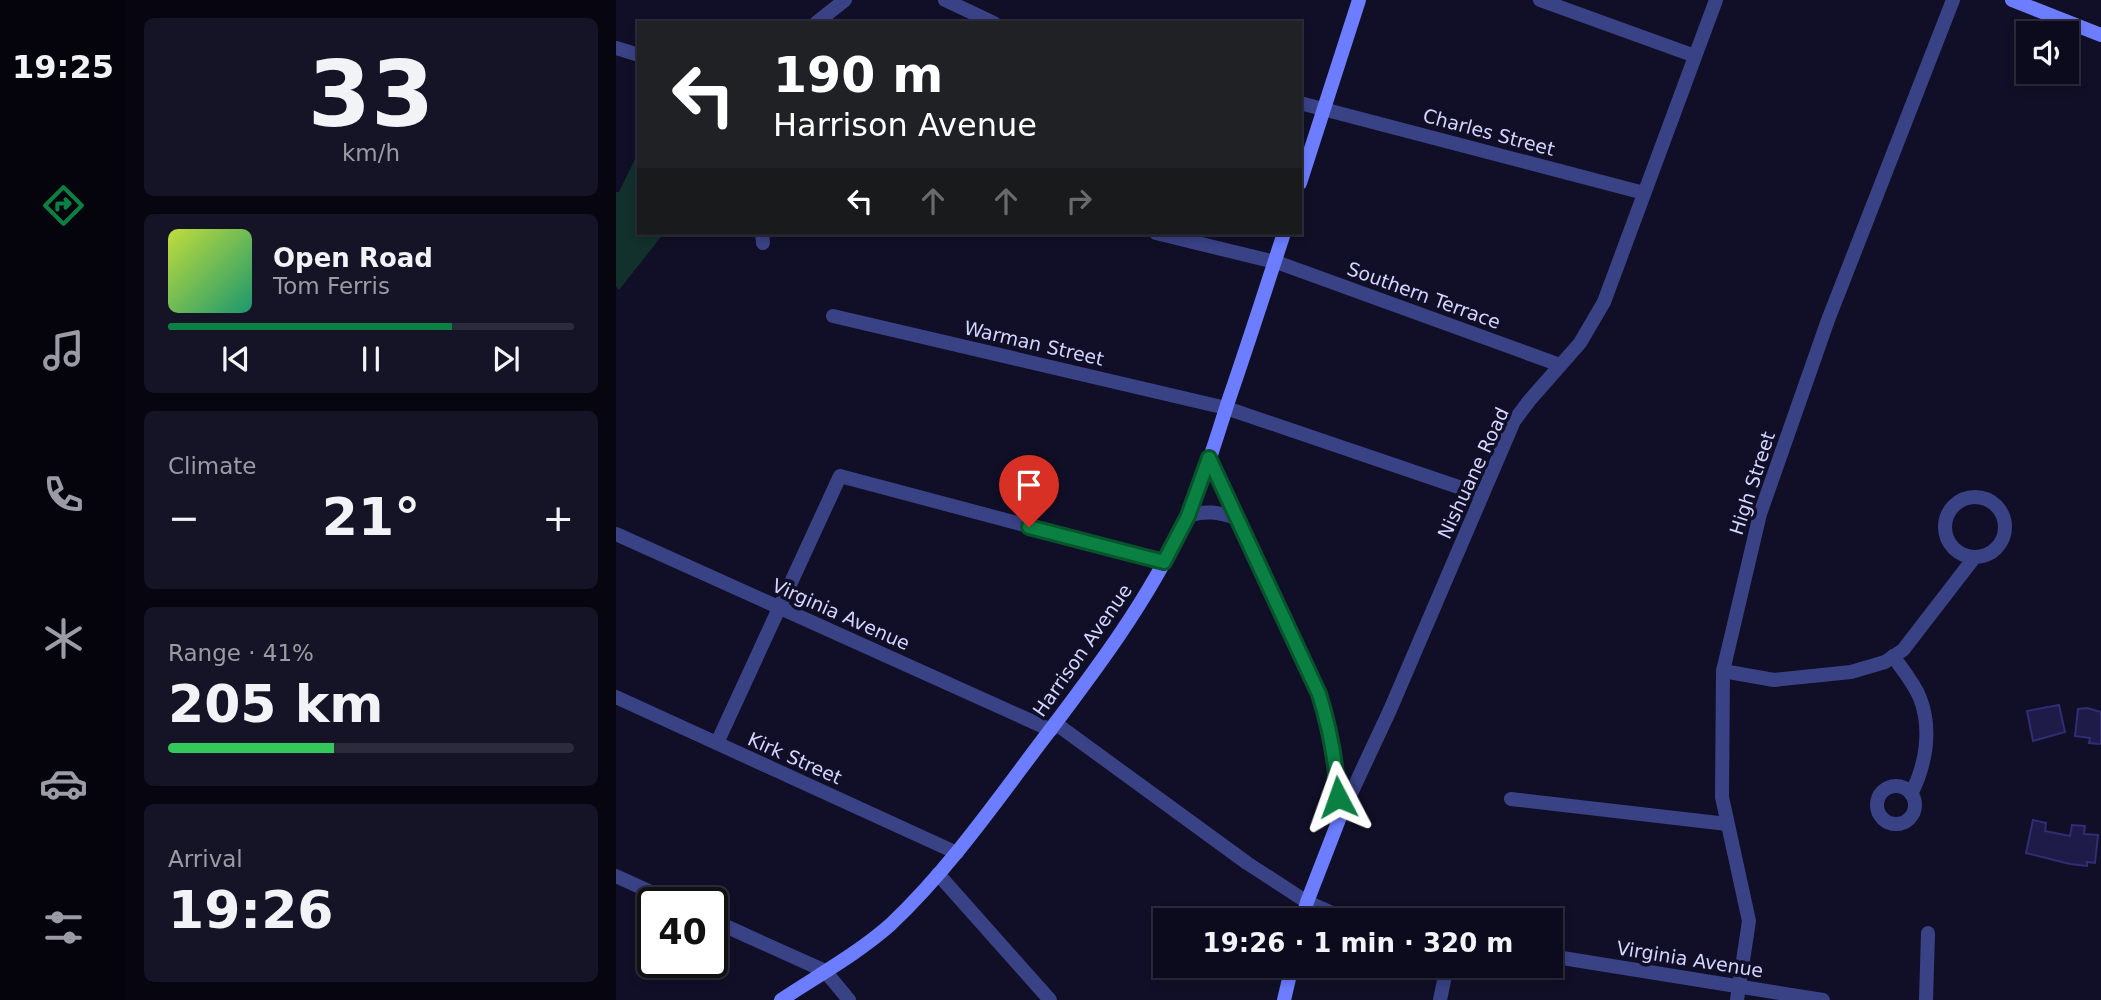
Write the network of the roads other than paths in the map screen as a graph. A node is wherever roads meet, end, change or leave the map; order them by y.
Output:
1 (845, 0) edge
2 (945, 0) edge
3 (1359, 0) edge
4 (1540, 0) edge
5 (1716, 0) edge
6 (1953, 0) edge
7 (2012, 0) edge
8 (819, 21) edge
9 (990, 21) edge
10 (2101, 35) edge
11 (616, 48) edge
12 (637, 54) edge
13 (1695, 56) junction
14 (1302, 104) edge
15 (1324, 109) junction
16 (1302, 177) edge
17 (1644, 193) junction
18 (1164, 235) edge
19 (1283, 235) edge
20 (1274, 262) junction
21 (833, 316) dead end
22 (1560, 365) junction
23 (1226, 408) junction
24 (1209, 458) junction
25 (1482, 495) junction
26 (1188, 516) junction
27 (1236, 518) junction
28 (616, 534) edge
29 (1975, 558) junction
30 (1164, 562) junction
31 (780, 607) junction
32 (1893, 656) junction
33 (1723, 671) junction
34 (616, 697) edge
35 (1053, 727) junction
36 (717, 743) junction
37 (1911, 794) dead end
38 (1511, 799) dead end
39 (1340, 817) junction
40 (1727, 824) junction
41 (957, 853) junction
42 (938, 874) junction
43 (616, 876) edge
44 (640, 887) edge
45 (1307, 902) junction
46 (1305, 908) edge
47 (1321, 908) edge
48 (728, 927) edge
49 (1928, 933) dead end
50 (1563, 959) edge
51 (824, 971) junction
52 (1289, 978) edge
53 (1445, 978) edge
54 (1738, 993) edge
55 (780, 1000) edge
56 (849, 1000) edge
57 (1050, 1000) edge
58 (1284, 1000) edge
59 (1440, 1000) edge
60 (1823, 1000) edge
61 (1926, 1000) edge

1 - 8 street
2 - 9 street
3 - 15 street
4 - 13 street
5 - 13 street, Nishuane Road
6 - 33 street, High Street
7 - 10 street
11 - 12 street
13 - 17 street, Nishuane Road
14 - 15 street, Charles Street
15 - 16 street
15 - 17 street, Charles Street
17 - 22 street, Nishuane Road
18 - 20 street, Southern Terrace
19 - 20 street, Harrison Avenue
20 - 22 street, Southern Terrace
20 - 23 street, Harrison Avenue
21 - 23 street, Warman Street
22 - 25 street, Nishuane Road
23 - 24 street, Harrison Avenue
23 - 25 street, Warman Street
24 - 26 street, Harrison Avenue
24 - 27 street
25 - 39 street, Nishuane Road
26 - 27 street
26 - 30 street, Harrison Avenue
27 - 39 street
28 - 31 street, Virginia Avenue
29 - 29 street
29 - 32 street
30 - 31 street
30 - 35 street, Harrison Avenue
31 - 35 street, Virginia Avenue
31 - 36 street
32 - 33 street
32 - 37 street
33 - 40 street, High Street
34 - 36 street, Kirk Street
35 - 41 street, Harrison Avenue
35 - 45 street, Virginia Avenue
36 - 41 street, Kirk Street
38 - 40 street
39 - 45 street
40 - 54 street, High Street
41 - 42 street, Harrison Avenue
42 - 51 street, Harrison Avenue
42 - 57 street
43 - 44 street
45 - 46 street
45 - 47 street, Virginia Avenue
48 - 51 street
49 - 61 street
50 - 54 street, Virginia Avenue
51 - 55 street, Harrison Avenue
51 - 56 street
52 - 58 street
53 - 59 street
54 - 60 street, Virginia Avenue

